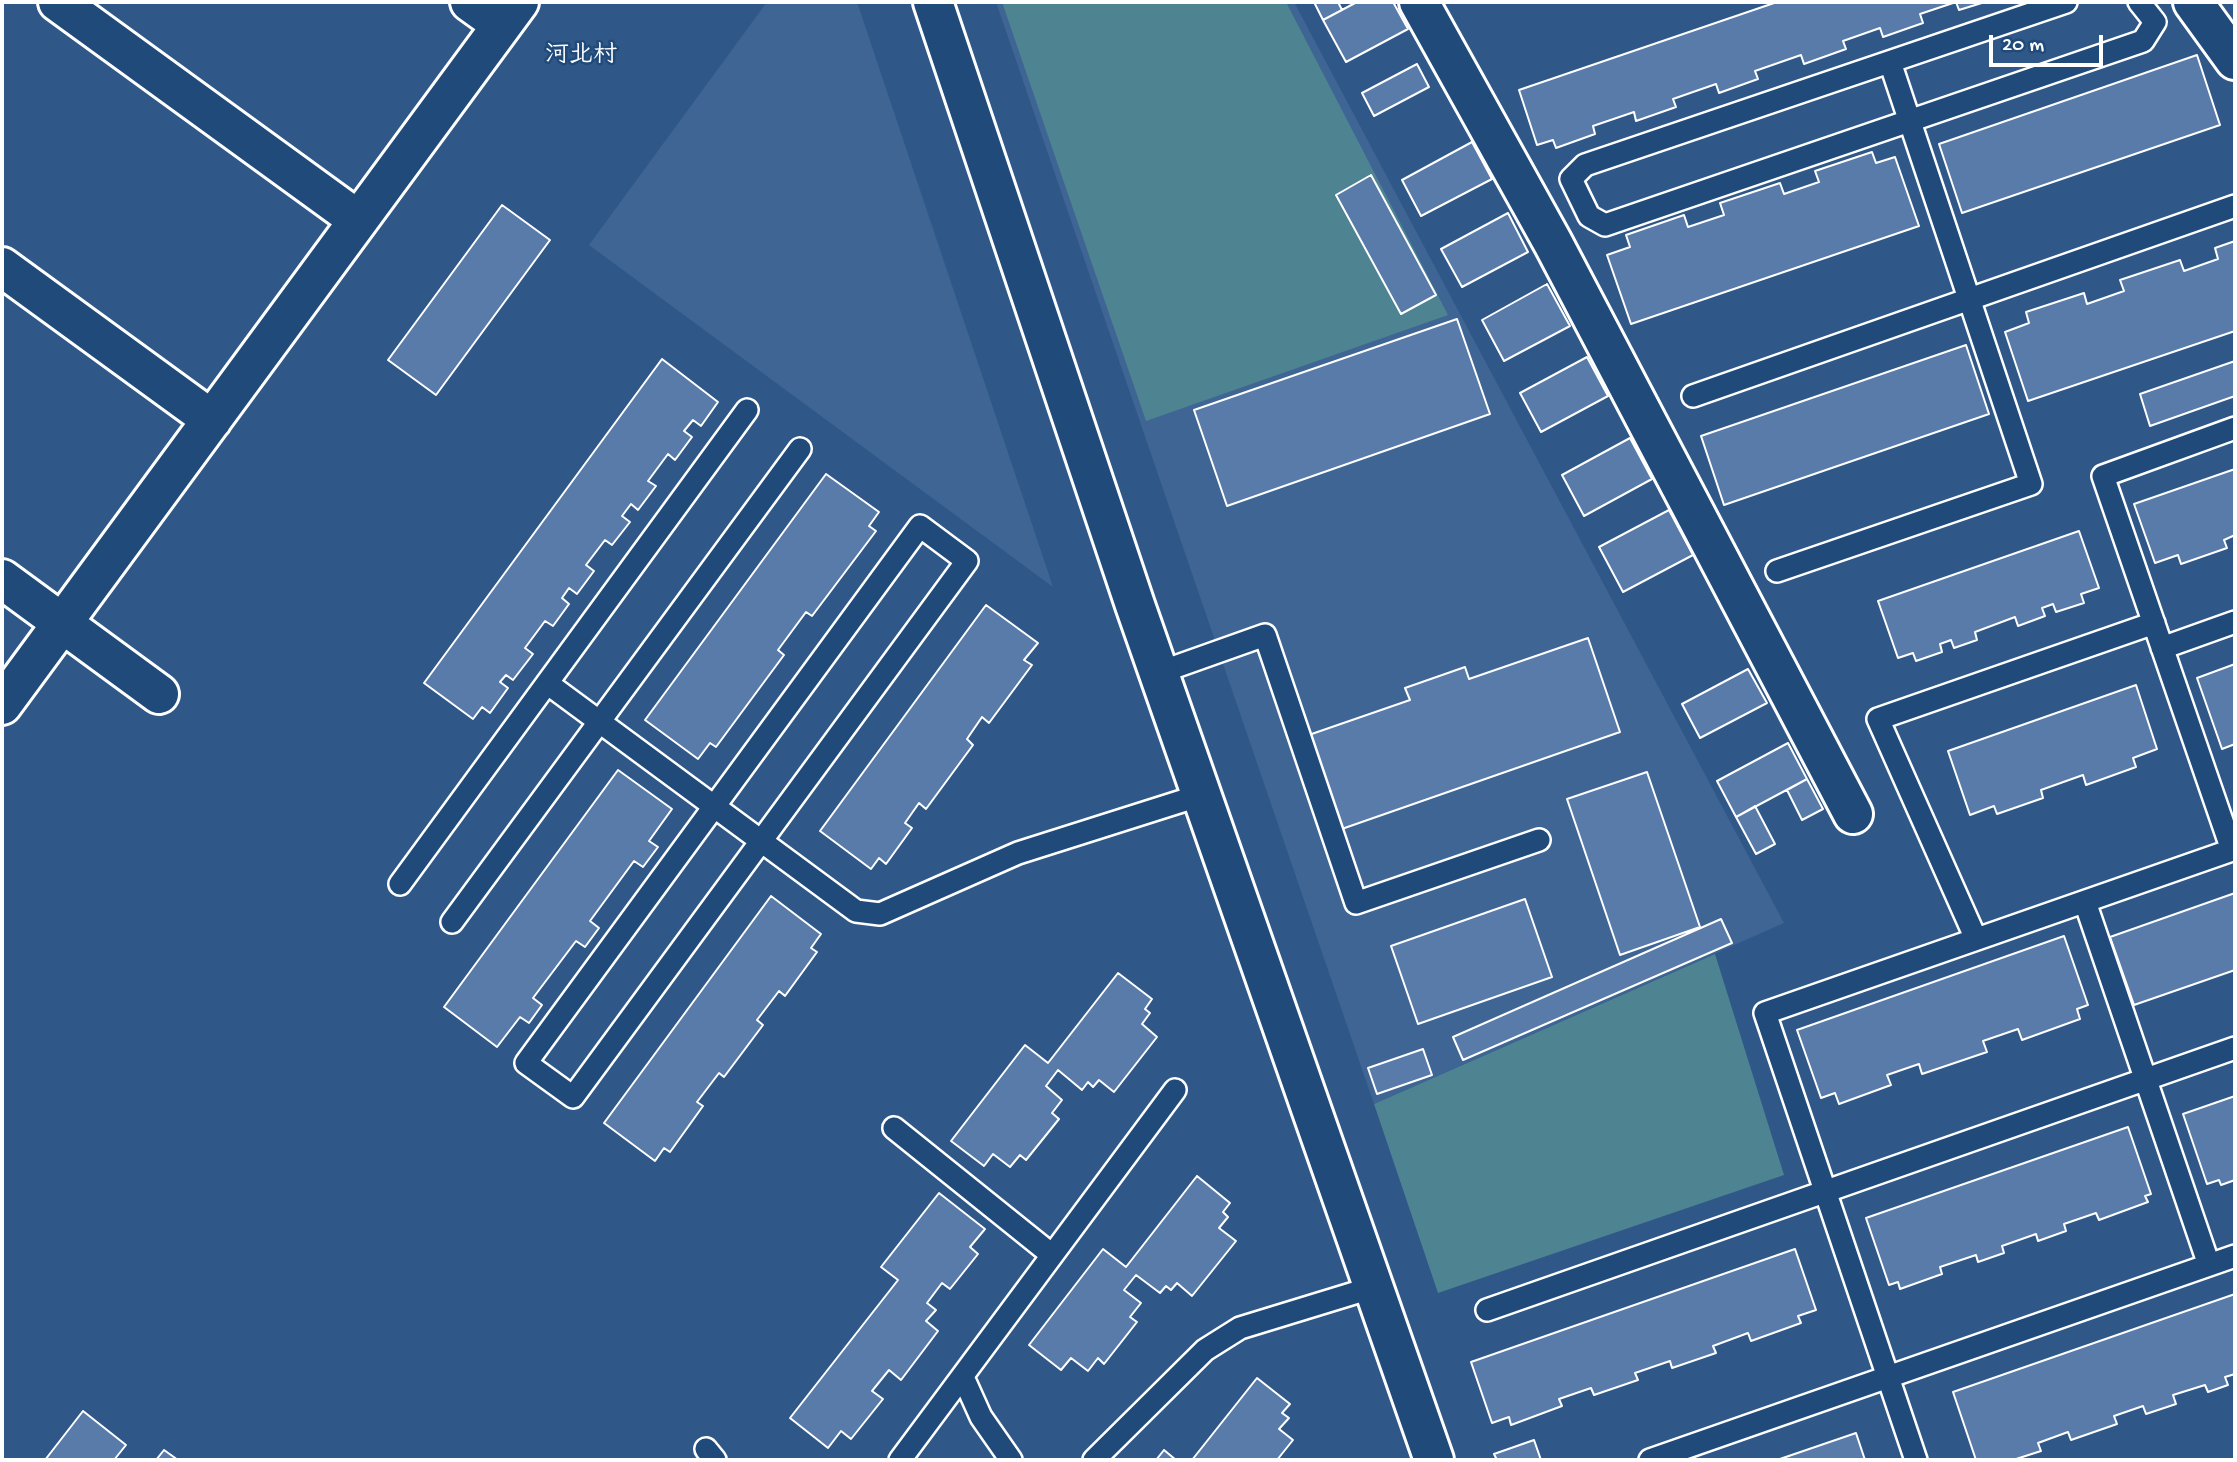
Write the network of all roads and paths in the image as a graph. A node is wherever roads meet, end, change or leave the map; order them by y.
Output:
1 (58, 2) edge
2 (470, 2) edge
3 (933, 2) edge
4 (1419, 2) edge
5 (2066, 2) edge
6 (2139, 2) edge
7 (2193, 2) edge
8 (510, 13) edge
9 (2235, 60) edge
10 (1890, 62) junction
11 (1910, 121) junction
12 (2235, 205) edge
13 (358, 220) junction
14 (2, 267) edge
15 (1969, 299) junction
16 (1693, 396) dead end
17 (747, 410) dead end
18 (212, 419) junction
19 (2235, 428) edge
20 (800, 449) dead end
21 (1777, 571) dead end
22 (2, 579) edge
23 (2235, 622) edge
24 (62, 623) junction
25 (2154, 623) junction
26 (2162, 648) junction
27 (1158, 673) junction
28 (547, 683) junction
29 (159, 694) dead end
30 (2, 705) edge
31 (600, 722) junction
32 (1202, 796) junction
33 (714, 807) junction
34 (1853, 814) dead end
35 (1539, 839) dead end
36 (761, 841) junction
37 (2234, 849) edge
38 (400, 884) dead end
39 (2085, 902) junction
40 (452, 922) dead end
41 (1976, 939) junction
42 (2235, 1048) edge
43 (2146, 1080) junction
44 (1175, 1090) dead end
45 (894, 1128) dead end
46 (1826, 1192) junction
47 (1052, 1255) junction
48 (2235, 1256) edge
49 (2209, 1265) junction
50 (1374, 1287) junction
51 (1487, 1310) dead end
52 (963, 1377) junction
53 (1888, 1377) junction
54 (900, 1460) edge
55 (1011, 1460) edge
56 (1094, 1460) edge
57 (1434, 1460) edge
58 (1650, 1460) edge
59 (1916, 1460) edge

1 - 13 street
2 - 8 street
3 - 27 street
4 - 34 street
5 - 10 lane
6 - 11 lane
7 - 9 street
8 - 13 street
10 - 11 lane
10 - 11 lane
11 - 15 lane
12 - 15 lane
13 - 18 street
14 - 18 street
15 - 16 lane
15 - 21 lane
17 - 28 lane
18 - 24 street
19 - 25 lane
20 - 31 lane
22 - 24 street
23 - 26 lane
24 - 29 street
24 - 30 street
25 - 26 lane
25 - 41 lane
26 - 37 lane
27 - 32 street
27 - 35 lane
28 - 31 lane
28 - 38 lane
31 - 33 lane
31 - 40 lane
32 - 36 lane
32 - 50 street
33 - 36 lane
33 - 36 lane
33 - 36 lane
37 - 39 lane
39 - 41 lane
39 - 43 lane
41 - 46 lane
42 - 43 lane
43 - 46 lane
43 - 49 lane
44 - 47 lane
45 - 47 lane
46 - 51 lane
46 - 53 lane
47 - 52 lane
48 - 49 lane
49 - 53 lane
50 - 56 lane
50 - 57 street
52 - 54 lane
52 - 55 lane
53 - 58 lane
53 - 59 lane

